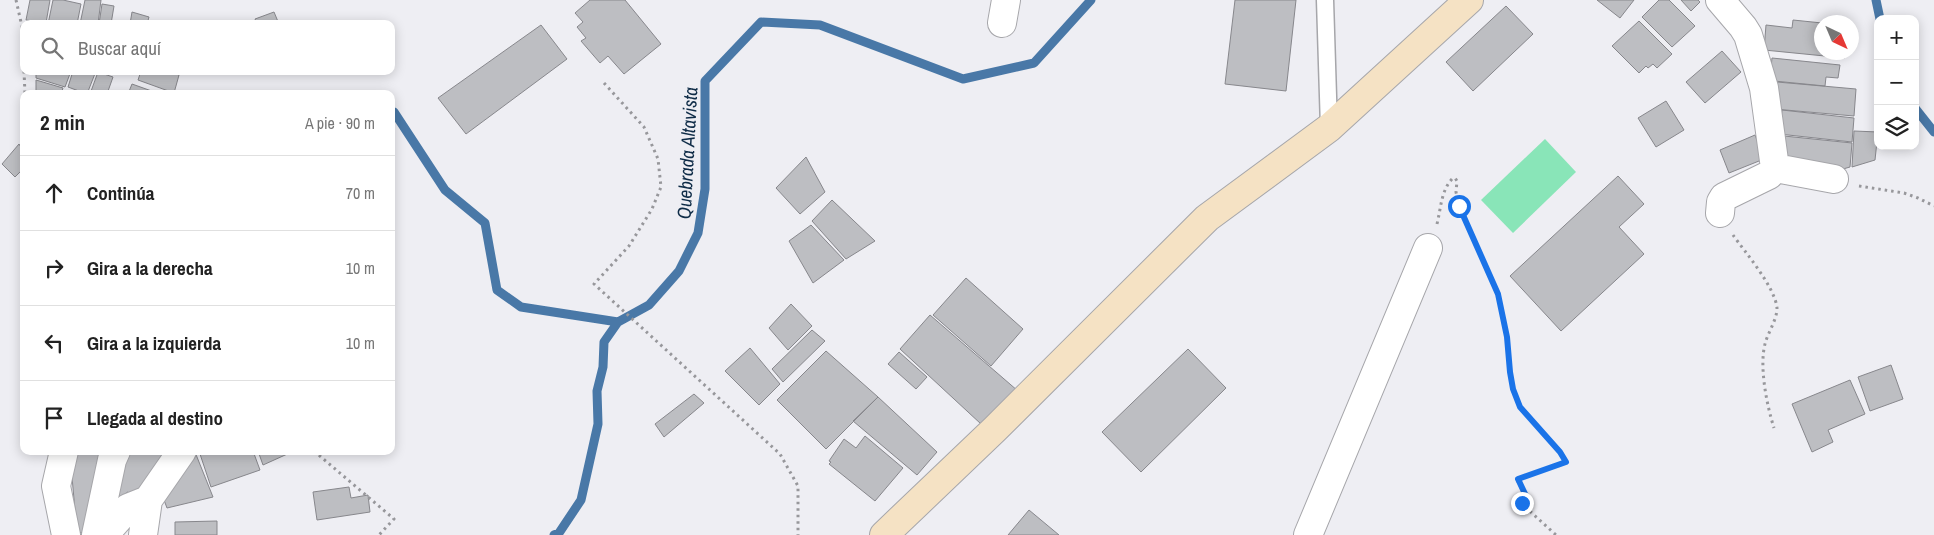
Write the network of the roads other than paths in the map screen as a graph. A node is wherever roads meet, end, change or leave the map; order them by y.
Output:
1 (1325, 0) edge
2 (1469, 0) edge
3 (1720, 0) edge
4 (1329, 128) junction
5 (1775, 168) junction
6 (1834, 179) road end
7 (1720, 213) road end
8 (1428, 248) road end
9 (63, 455) edge
10 (114, 455) edge
11 (179, 455) edge
12 (148, 500) junction
13 (66, 535) edge
14 (96, 535) edge
15 (104, 535) edge
16 (143, 535) edge
17 (884, 535) edge
18 (1308, 535) edge

1 - 4 lane
2 - 4 street
3 - 5 street
4 - 17 street
5 - 6 street
5 - 7 street
8 - 18 street
9 - 13 street
10 - 14 street
11 - 12 street
12 - 15 street
12 - 16 street

